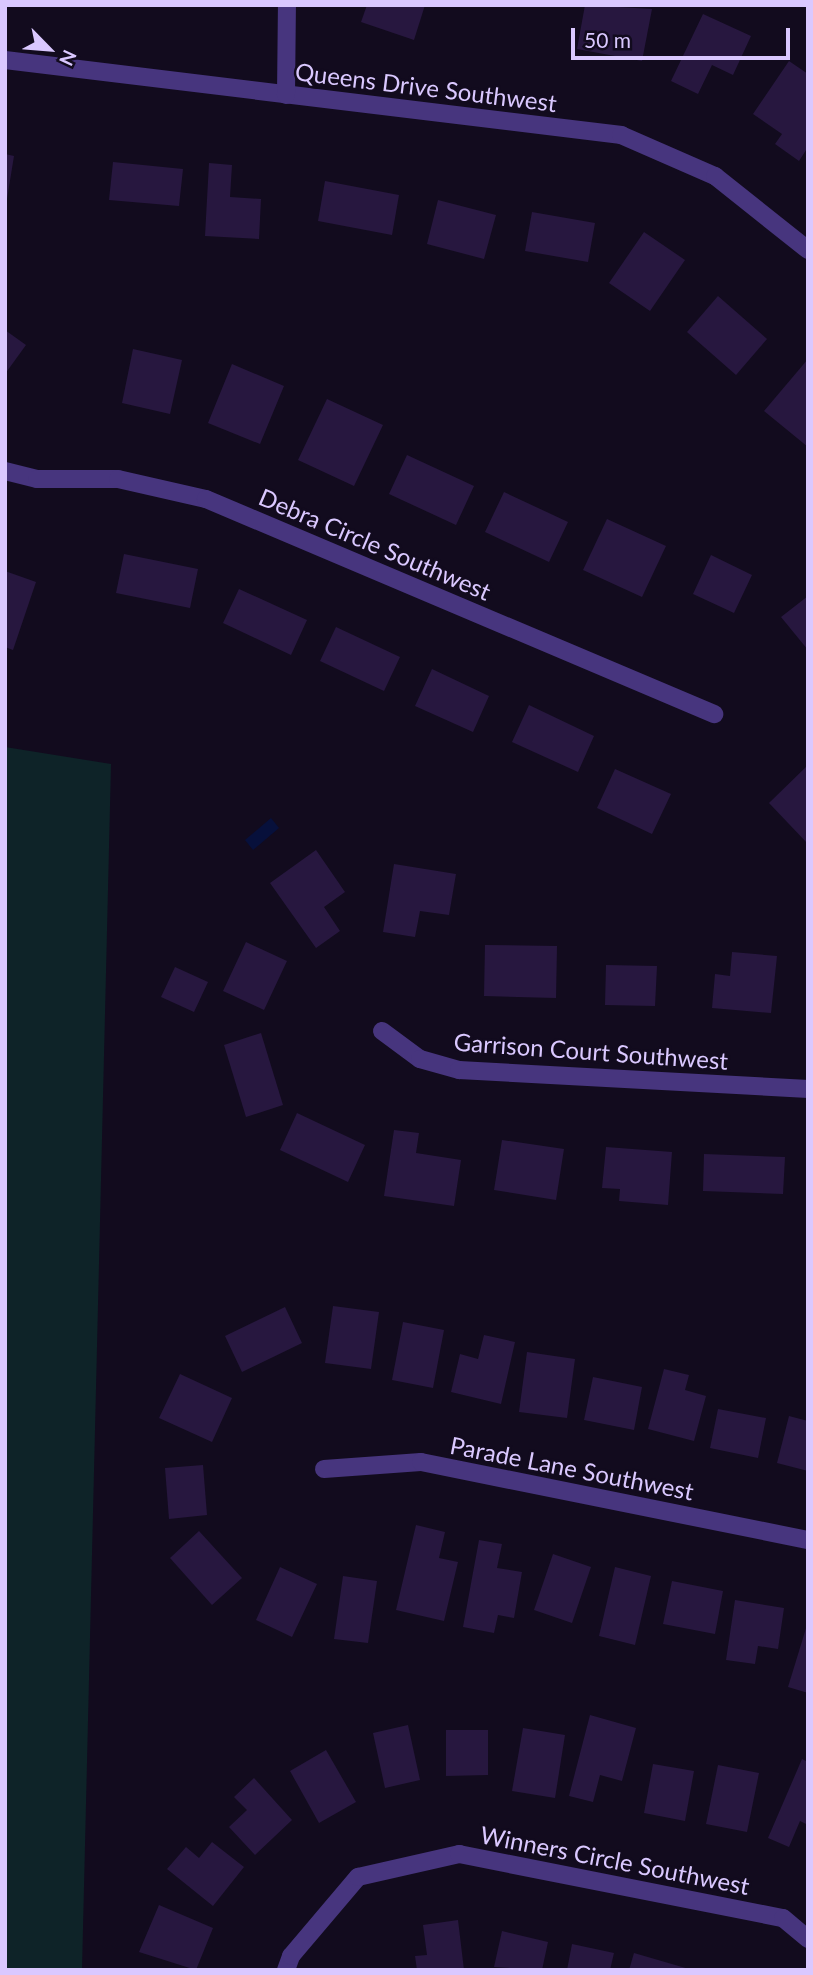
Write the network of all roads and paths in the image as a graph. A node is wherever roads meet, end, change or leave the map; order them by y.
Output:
1 (287, 5) edge
2 (5, 60) edge
3 (286, 95) junction
4 (808, 250) edge
5 (5, 471) edge
6 (714, 714) dead end
7 (382, 1031) dead end
8 (808, 1089) edge
9 (324, 1469) dead end
10 (808, 1540) edge
11 (808, 1939) edge
12 (286, 1970) edge

1 - 3 street
2 - 3 street, Queens Drive Southwest
3 - 4 street, Queens Drive Southwest
5 - 6 street, Debra Circle Southwest
7 - 8 street, Garrison Court Southwest
9 - 10 street, Parade Lane Southwest
11 - 12 street, Winners Circle Southwest

